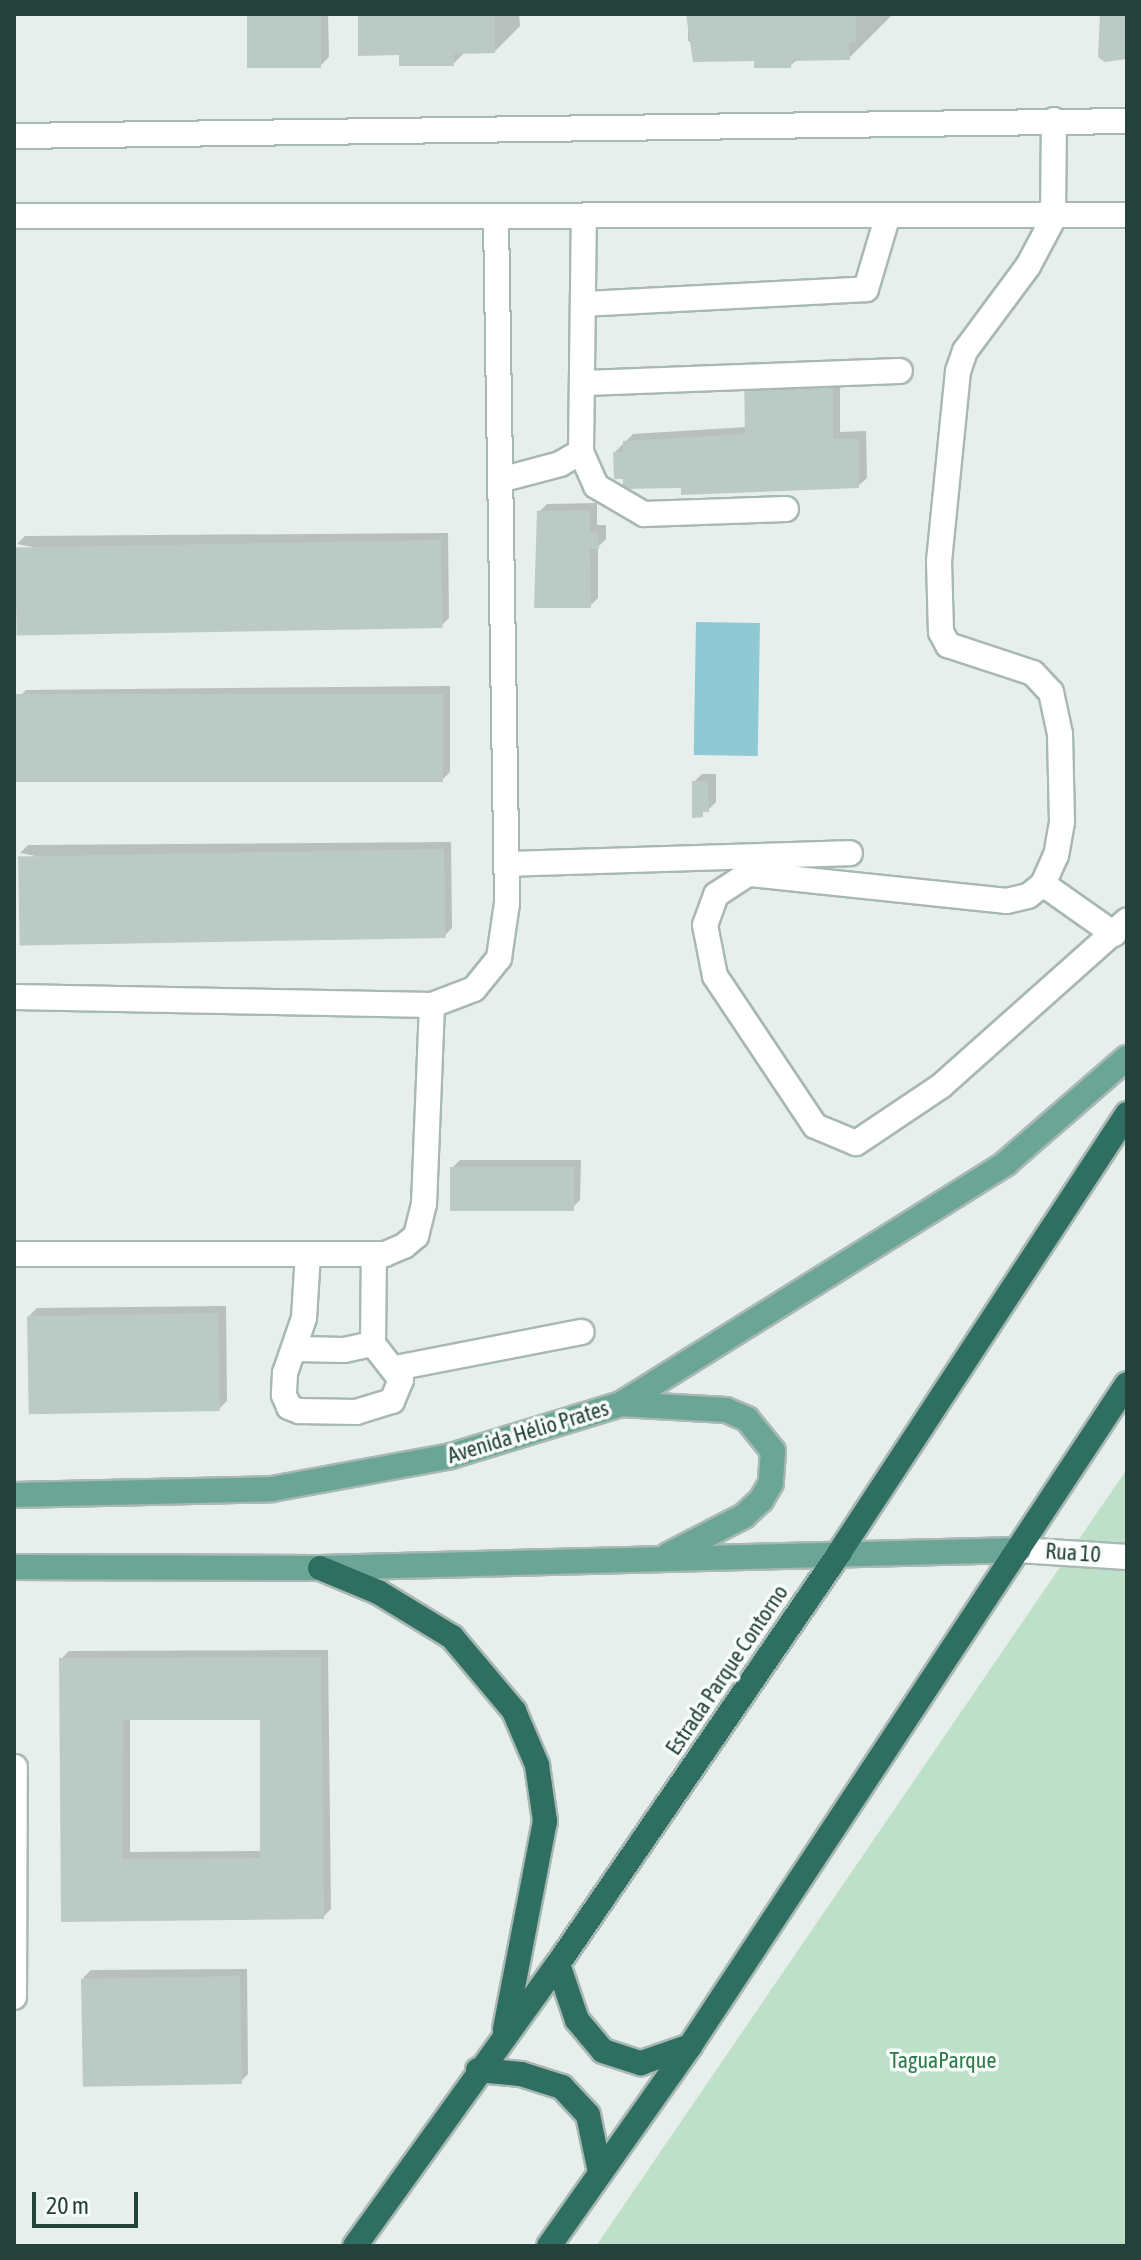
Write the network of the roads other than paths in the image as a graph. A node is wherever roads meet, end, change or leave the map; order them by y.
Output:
1 (1054, 120) junction
2 (1127, 121) edge
3 (14, 136) edge
4 (1127, 215) edge
5 (14, 216) edge
6 (496, 216) junction
7 (584, 217) junction
8 (887, 218) junction
9 (1053, 219) junction
10 (584, 304) junction
11 (900, 371) dead end
12 (585, 383) junction
13 (581, 452) junction
14 (500, 480) junction
15 (786, 509) dead end
16 (850, 853) dead end
17 (507, 864) junction
18 (1043, 884) junction
19 (1121, 927) edge
20 (14, 997) edge
21 (432, 1005) junction
22 (1127, 1058) edge
23 (1127, 1114) edge
24 (14, 1254) edge
25 (308, 1254) junction
26 (374, 1254) junction
27 (582, 1332) dead end
28 (373, 1344) junction
29 (297, 1349) junction
30 (396, 1368) junction
31 (1127, 1384) edge
32 (621, 1404) junction
33 (14, 1495) edge
34 (1019, 1550) junction
35 (839, 1553) junction
36 (1127, 1557) edge
37 (663, 1558) junction
38 (14, 1567) edge
39 (320, 1568) junction
40 (15, 1767) edge
41 (558, 1964) junction
42 (14, 1997) edge
43 (504, 2034) junction
44 (690, 2046) junction
45 (478, 2070) junction
46 (600, 2172) junction
47 (355, 2246) edge
48 (549, 2246) edge

1 - 2 street
1 - 3 street
1 - 9 street
4 - 9 street
5 - 6 street
6 - 7 street
6 - 14 street
7 - 8 street
7 - 10 street
8 - 9 street
8 - 10 street
9 - 18 street
10 - 12 street
11 - 12 street
12 - 13 street
13 - 14 street
13 - 15 street
14 - 17 street
16 - 17 street
17 - 21 street
18 - 19 street
18 - 19 street
20 - 21 street
21 - 26 street
22 - 32 main road, Avenida Hélio Prates
23 - 35 highway, Estrada Parque Contorno
24 - 25 street
25 - 26 street
25 - 29 street
26 - 28 street
27 - 30 street
28 - 29 street
28 - 30 street
29 - 30 street
31 - 34 highway
32 - 33 main road, Avenida Hélio Prates
32 - 37 main road
34 - 35 main road
34 - 36 street, Rua 10
34 - 44 highway
35 - 37 main road
35 - 41 highway, Estrada Parque Contorno
37 - 39 main road
38 - 39 main road
39 - 43 highway
40 - 42 street
41 - 43 highway, Estrada Parque Contorno
41 - 44 highway
43 - 45 highway, Estrada Parque Contorno
44 - 46 highway
45 - 46 highway
45 - 47 highway, Estrada Parque Contorno
46 - 48 highway

